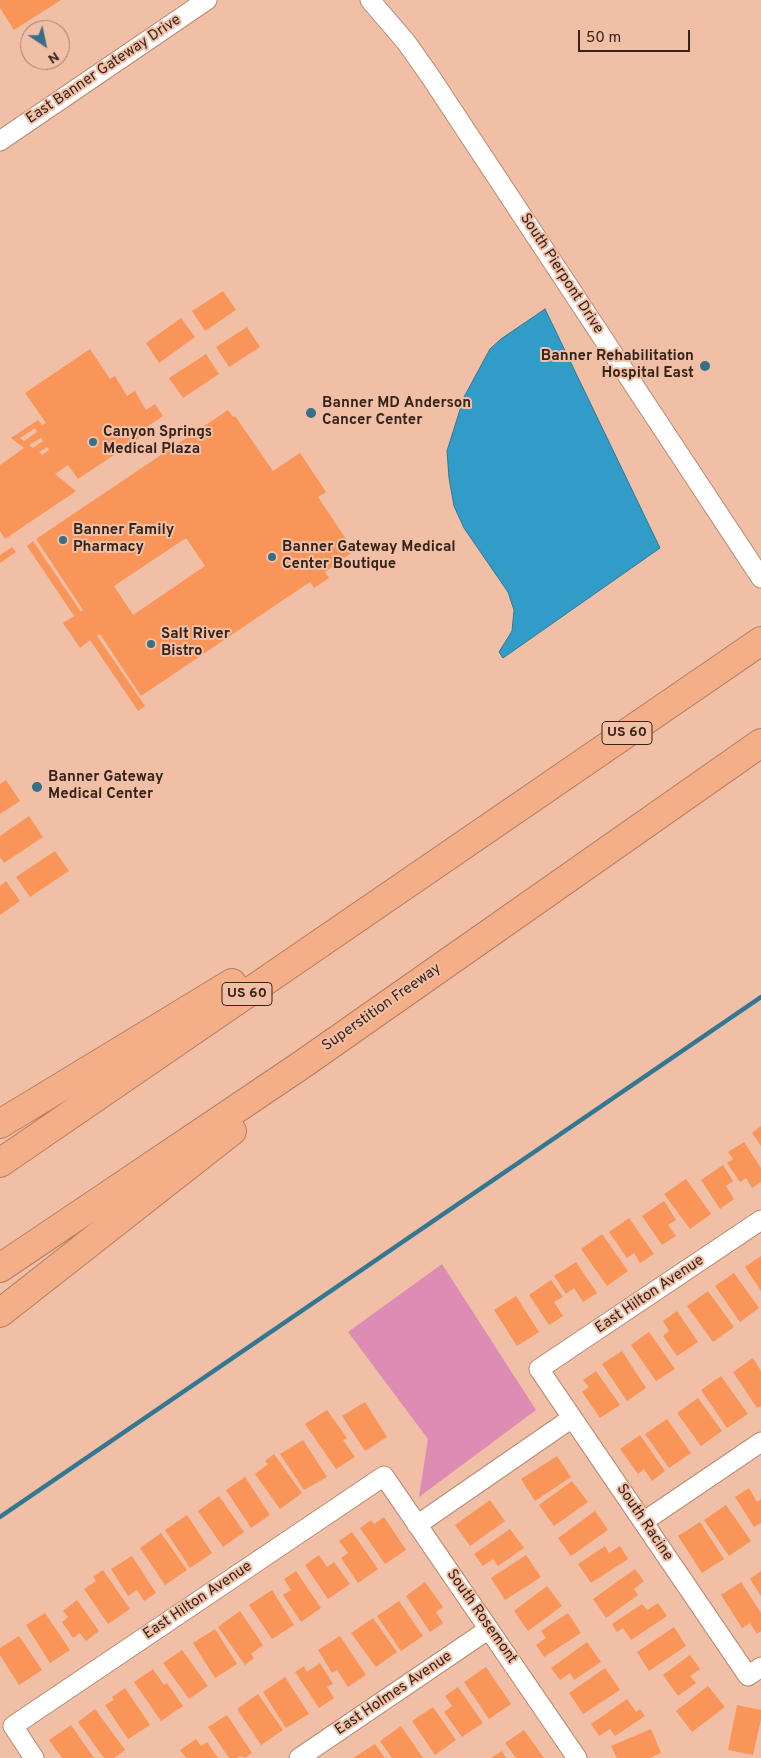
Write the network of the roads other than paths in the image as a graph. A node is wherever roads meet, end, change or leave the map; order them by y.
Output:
1 (208, 0) edge
2 (370, 0) edge
3 (0, 141) edge
4 (761, 578) edge
5 (761, 641) edge
6 (761, 743) edge
7 (494, 824) junction
8 (300, 1066) junction
9 (0, 1124) edge
10 (0, 1163) edge
11 (761, 1220) edge
12 (0, 1268) edge
13 (0, 1314) edge
14 (539, 1369) joint
15 (572, 1418) junction
16 (761, 1442) edge
17 (384, 1476) joint
18 (643, 1522) junction
19 (417, 1525) junction
20 (489, 1629) junction
21 (754, 1672) edge
22 (34, 1758) edge
23 (299, 1758) edge
24 (577, 1758) edge

1 - 3 street, East Banner Gateway Drive
2 - 4 street, South Pierpont Drive
5 - 7 highway, US 60
6 - 8 highway, Superstition Freeway
7 - 9 highway
7 - 10 highway, US 60
8 - 12 highway, Superstition Freeway
8 - 13 highway
11 - 14 street, East Hilton Avenue
14 - 15 street, South Racine
15 - 18 street, South Racine
15 - 19 street
16 - 18 street
17 - 19 street, South Rosemont
17 - 22 street, East Hilton Avenue
18 - 21 street, South Racine
19 - 20 street, South Rosemont
20 - 23 street, East Holmes Avenue
20 - 24 street, South Rosemont

